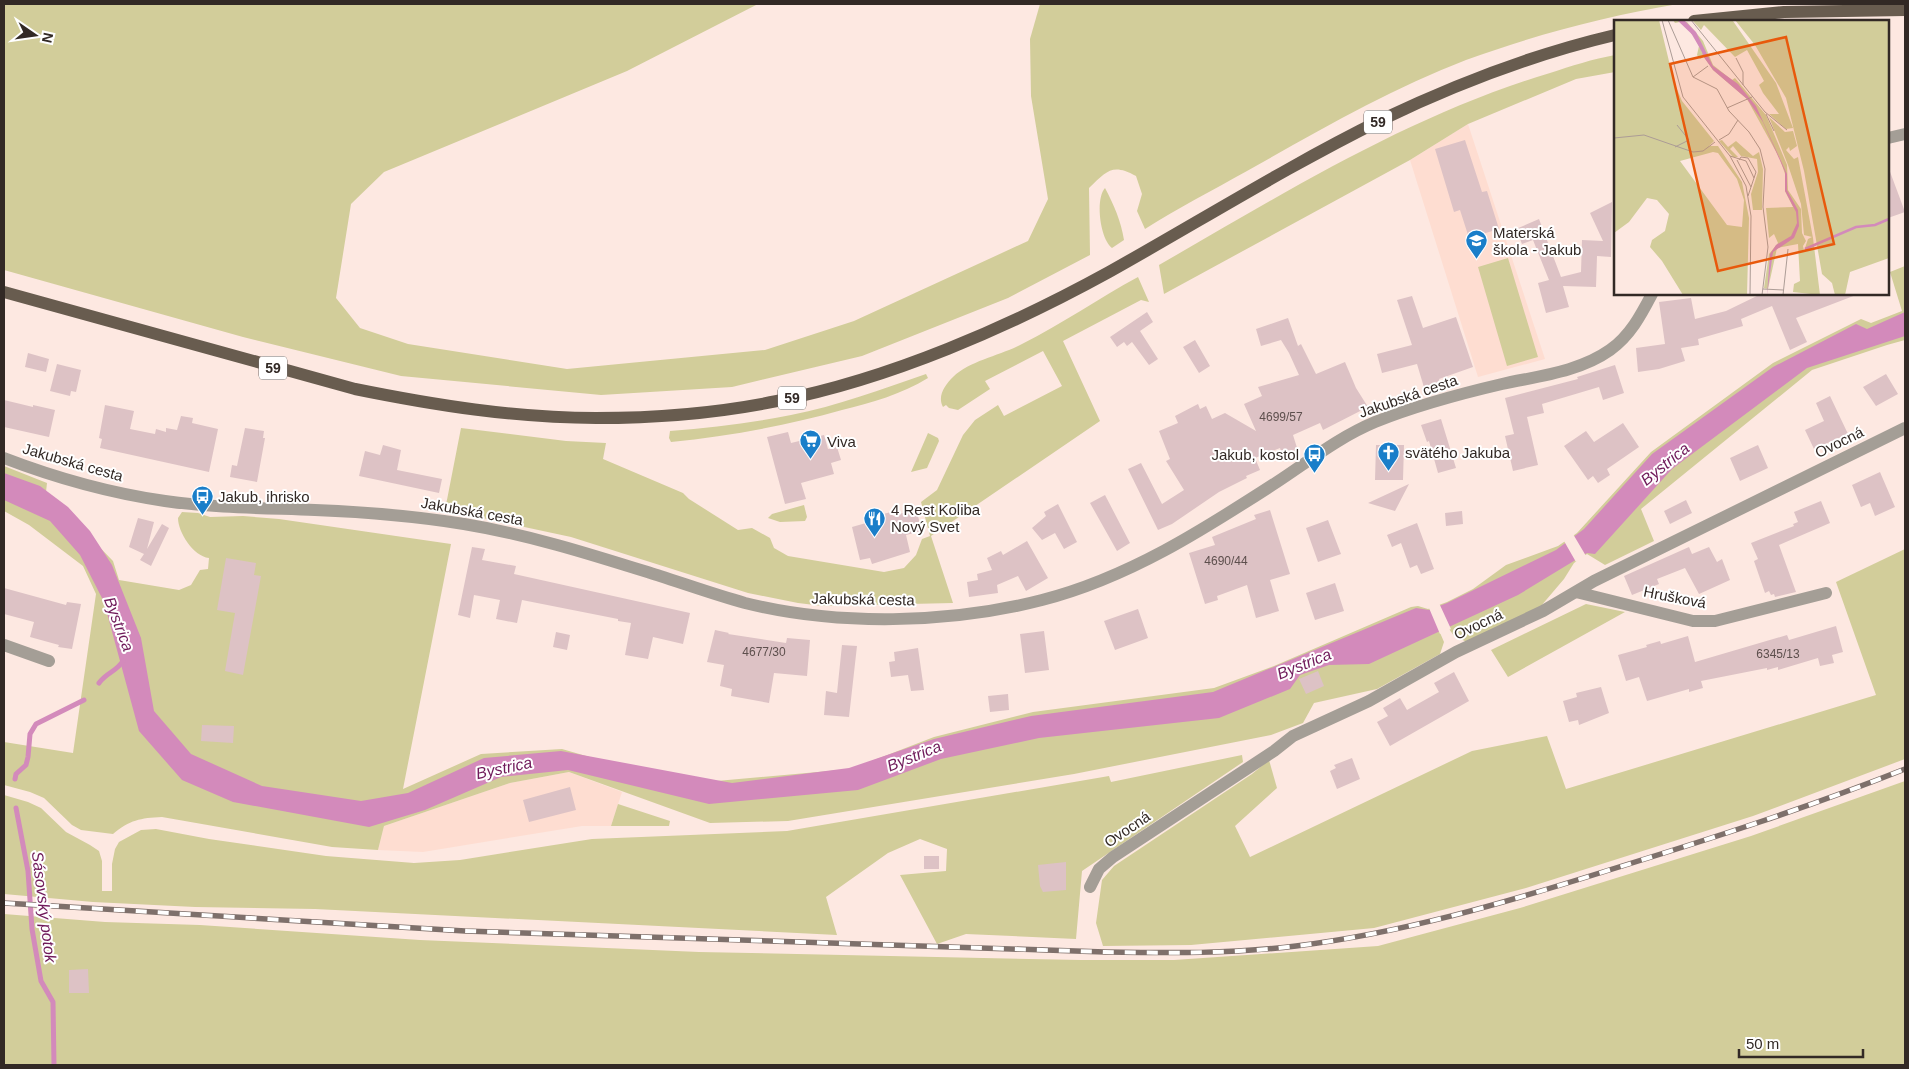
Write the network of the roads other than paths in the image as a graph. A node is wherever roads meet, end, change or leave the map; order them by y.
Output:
1 (1905, 10) edge
2 (1704, 20) edge
3 (1614, 36) edge
4 (1905, 134) edge
5 (1889, 138) edge
6 (4, 292) edge
7 (1651, 295) edge
8 (1905, 428) edge
9 (4, 458) edge
10 (1576, 592) junction
11 (1826, 592) dead end
12 (4, 645) edge
13 (49, 661) dead end
14 (1090, 887) dead end

1 - 2 main road
3 - 6 main road, 59
4 - 5 street
7 - 9 street, Jakubská cesta
8 - 10 street, Ovocná
10 - 11 street, Hrušková
10 - 14 street, Ovocná
12 - 13 street

